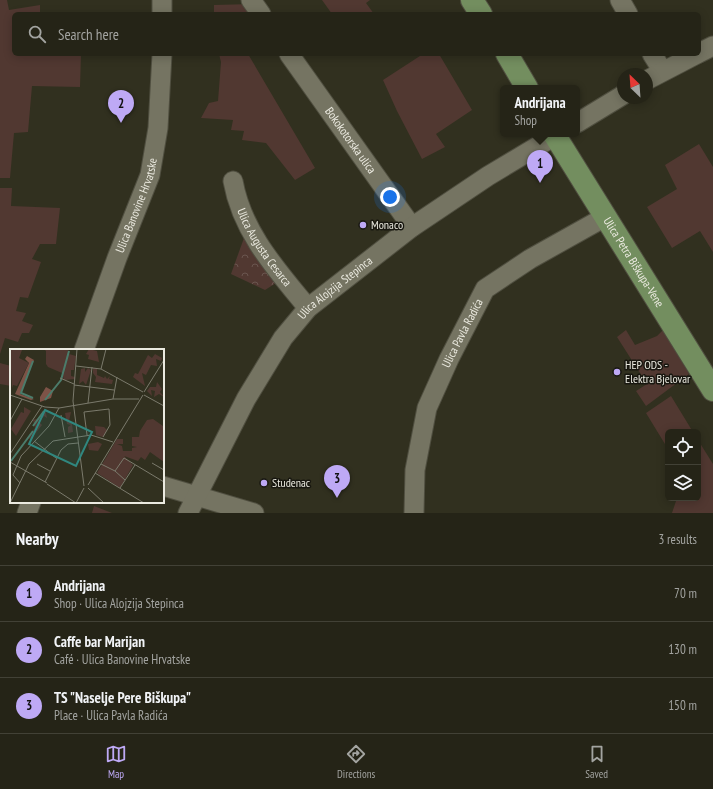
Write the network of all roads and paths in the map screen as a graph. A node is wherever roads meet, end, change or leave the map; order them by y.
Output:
1 (162, 0) edge
2 (251, 0) edge
3 (472, 0) edge
4 (620, 0) edge
5 (162, 12) edge
6 (260, 12) edge
7 (480, 12) edge
8 (627, 12) edge
9 (713, 46) edge
10 (701, 52) edge
11 (162, 56) edge
12 (290, 56) edge
13 (508, 56) edge
14 (652, 56) edge
15 (692, 56) edge
16 (654, 75) edge
17 (525, 85) edge
18 (617, 98) edge
19 (580, 121) edge
20 (551, 137) edge
21 (558, 137) edge
22 (232, 181) dead end
23 (605, 217) junction
24 (412, 227) junction
25 (308, 308) junction
26 (84, 349) edge
27 (713, 390) edge
28 (164, 487) edge
29 (31, 503) edge
30 (192, 505) edge
31 (27, 513) edge
32 (254, 513) edge
33 (414, 513) edge

1 - 5 street
2 - 6 street
3 - 7 main road
4 - 8 street
9 - 10 street
11 - 26 street, Ulica Banovine Hrvatske
12 - 24 street, Bokokotorska ulica
13 - 17 main road
14 - 16 street
15 - 16 street
18 - 19 street
20 - 24 street, Ulica Alojzija Stepinca
21 - 23 main road, Ulica Petra Biškupa-Vene
22 - 25 street, Ulica Augusta Cesarca
23 - 27 main road, Ulica Petra Biškupa-Vene
23 - 33 street, Ulica Pavla Radića
24 - 25 street, Ulica Alojzija Stepinca
25 - 30 street, Ulica Alojzija Stepinca
28 - 30 street
29 - 31 street
30 - 32 street

